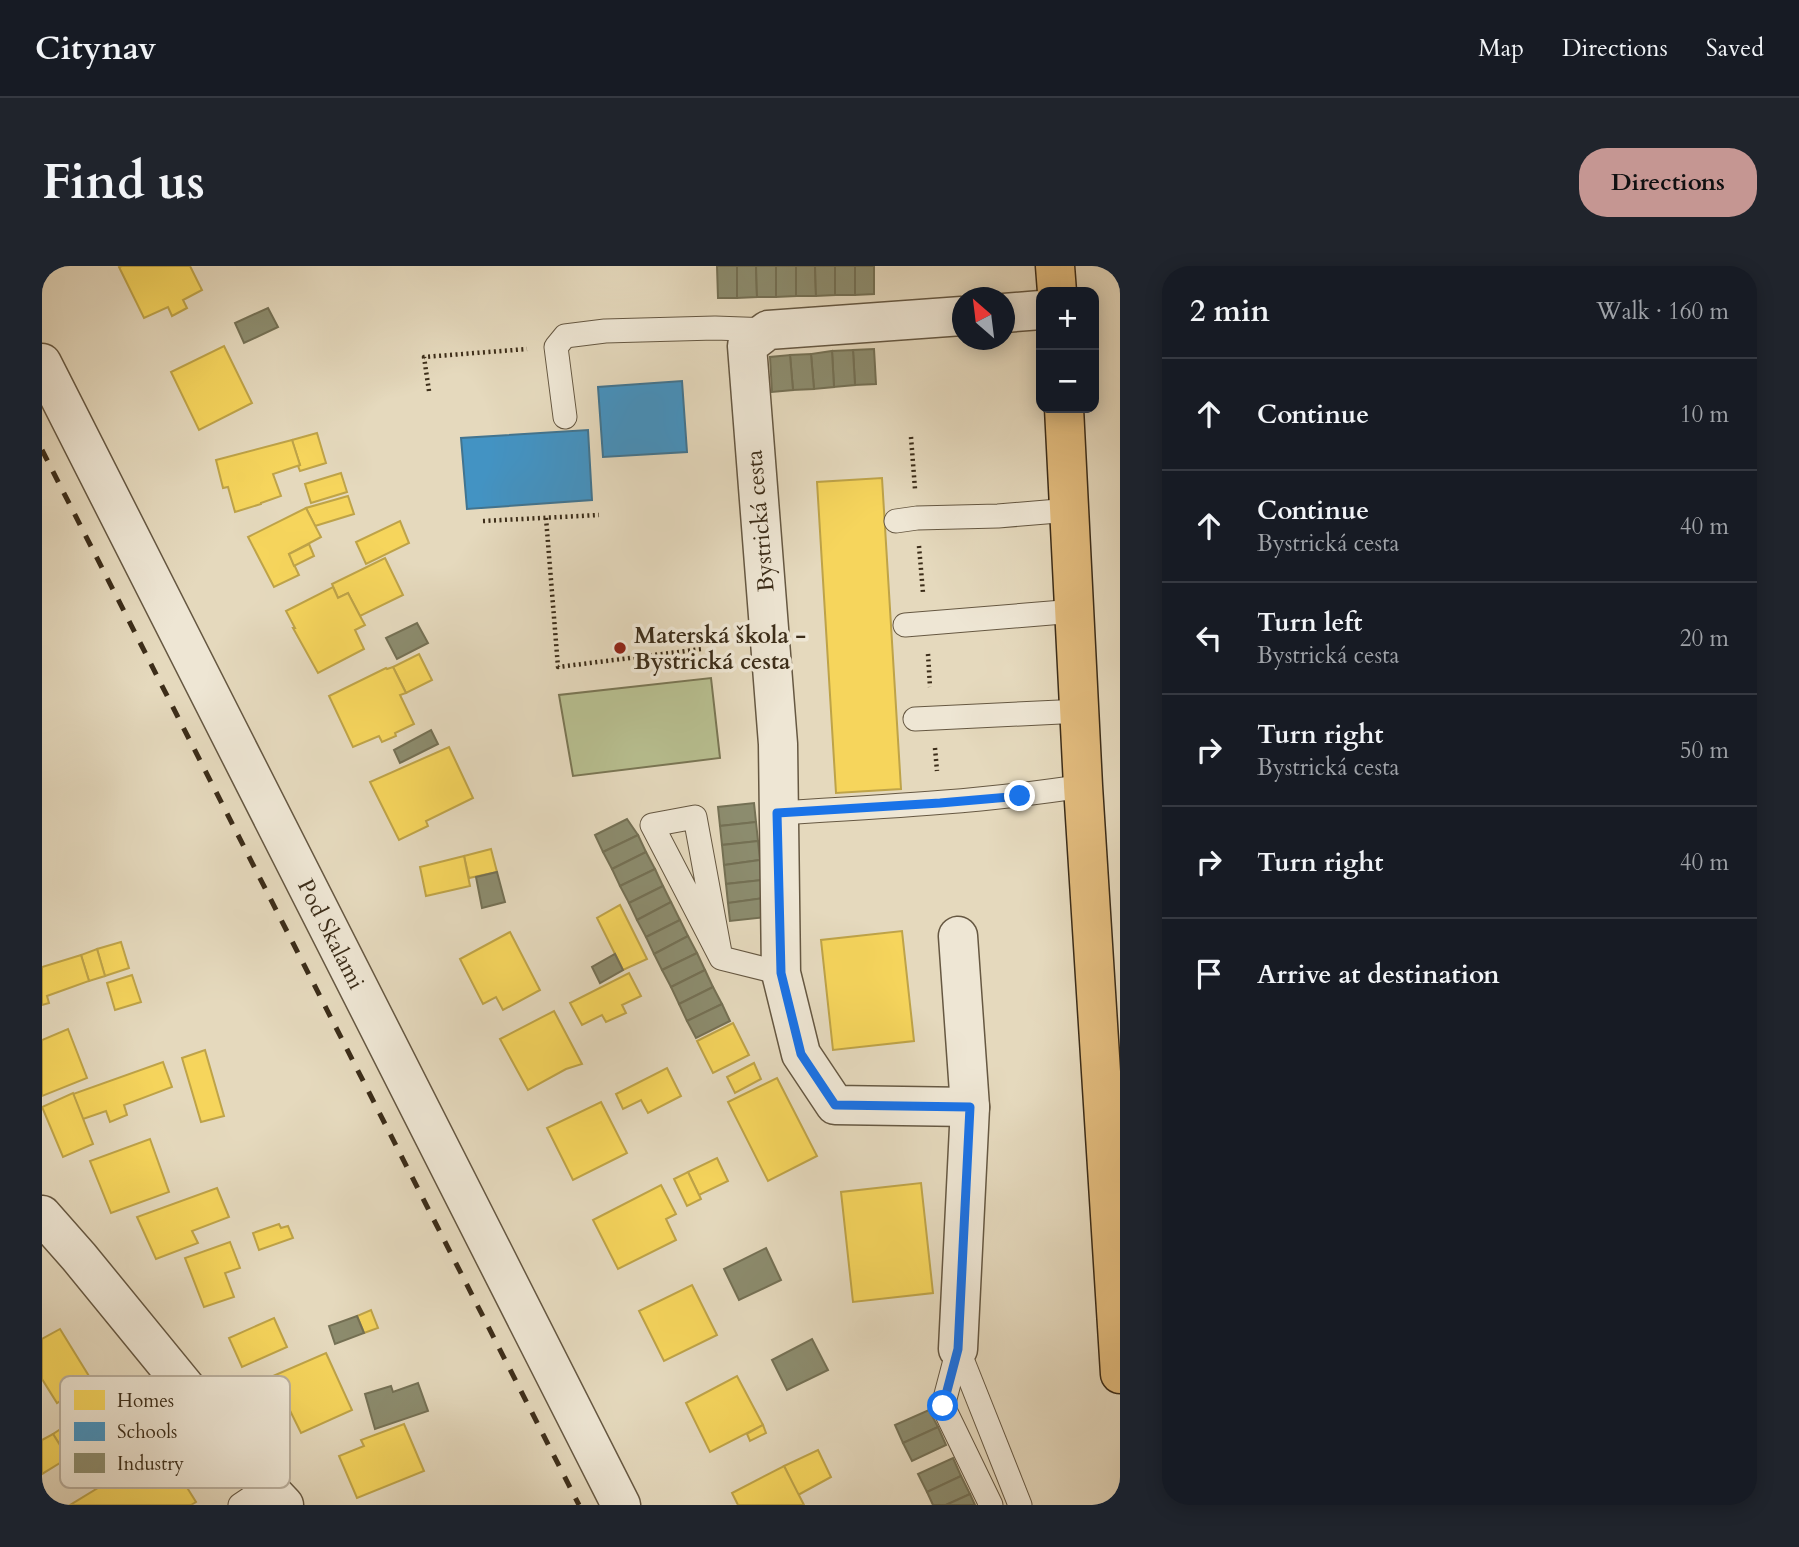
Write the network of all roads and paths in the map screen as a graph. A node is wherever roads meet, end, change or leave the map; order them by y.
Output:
1 (1055, 266) edge
2 (1057, 287) edge
3 (1036, 310) edge
4 (1015, 312) edge
5 (952, 317) edge
6 (768, 330) junction
7 (556, 347) junction
8 (42, 363) edge
9 (429, 391) dead end
10 (1064, 413) edge
11 (565, 417) dead end
12 (1070, 510) junction
13 (599, 515) dead end
14 (546, 518) junction
15 (483, 521) dead end
16 (896, 521) dead end
17 (1075, 611) junction
18 (905, 625) dead end
19 (702, 649) dead end
20 (1081, 711) junction
21 (915, 719) dead end
22 (1083, 786) junction
23 (777, 813) junction
24 (958, 936) dead end
25 (721, 958) junction
26 (781, 973) junction
27 (970, 1107) junction
28 (42, 1215) edge
29 (958, 1349) junction
30 (1120, 1374) edge
31 (170, 1376) edge
32 (621, 1505) edge
33 (991, 1505) edge
34 (1020, 1505) edge

1 - 2 main road
3 - 4 street
5 - 6 street
6 - 7 lane
6 - 23 street, Bystrická cesta
7 - 9 path
7 - 11 lane
8 - 32 street, Pod Skalami
10 - 12 main road
12 - 16 lane
12 - 17 main road
13 - 14 path
14 - 15 path
14 - 19 path
17 - 18 lane
17 - 20 main road
20 - 21 lane
20 - 22 main road
22 - 23 lane
22 - 30 main road
23 - 26 street, Bystrická cesta
24 - 27 street
25 - 25 lane
25 - 26 lane
26 - 27 street, Bystrická cesta
27 - 29 street
28 - 31 street
29 - 33 lane
29 - 34 lane

